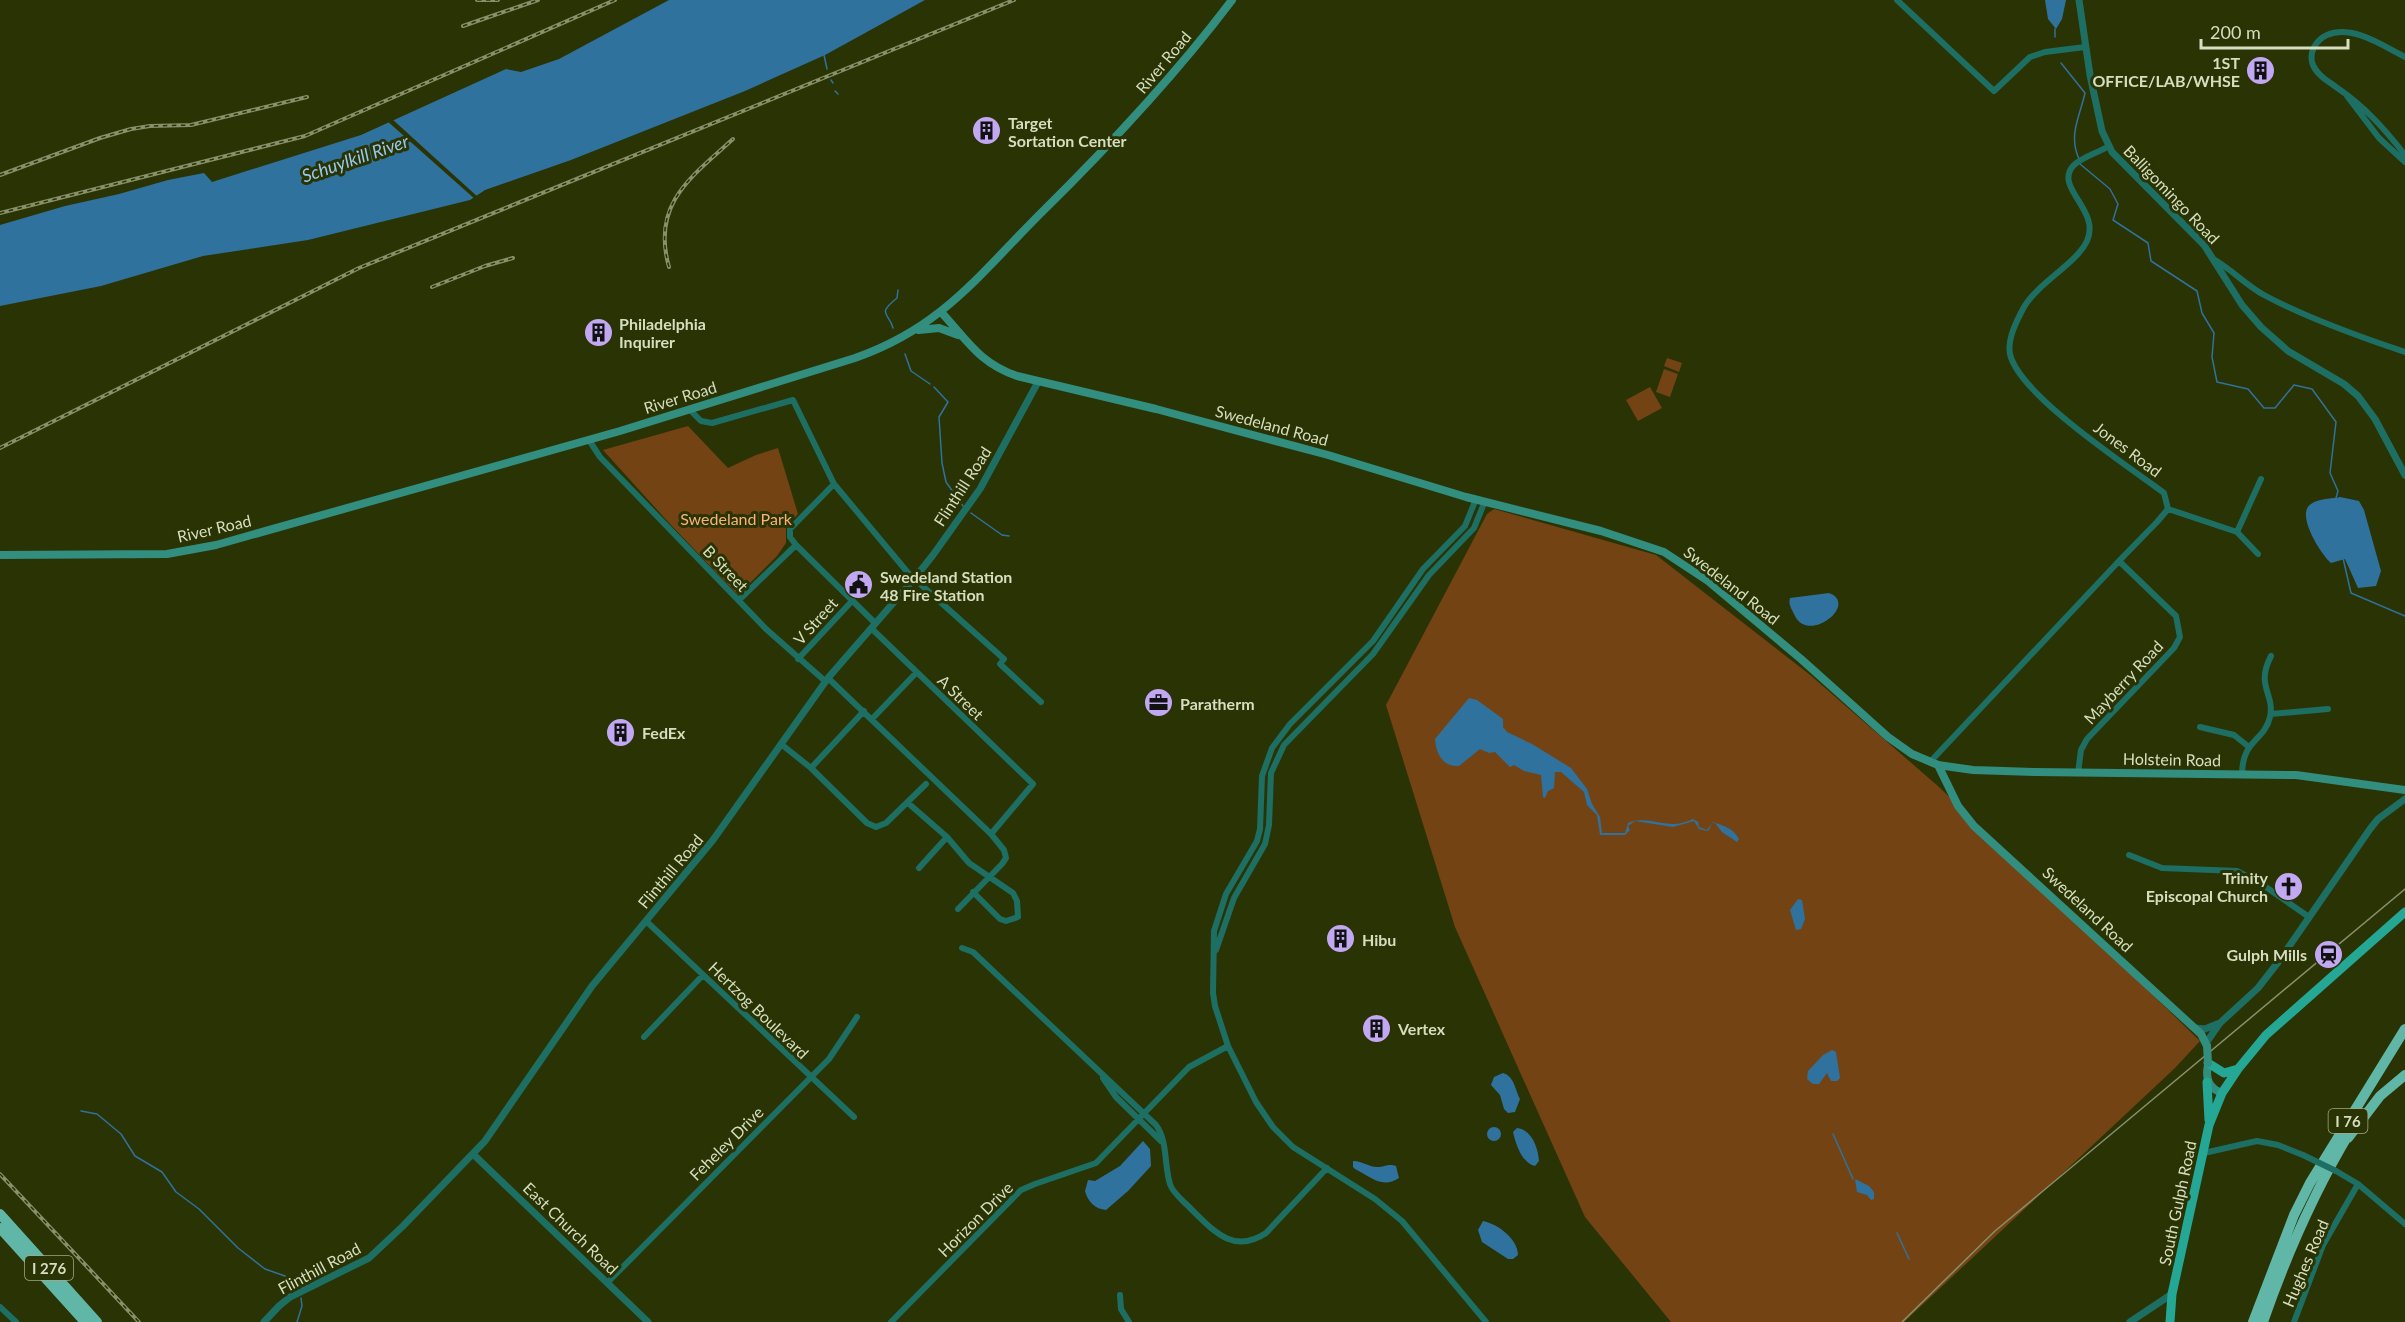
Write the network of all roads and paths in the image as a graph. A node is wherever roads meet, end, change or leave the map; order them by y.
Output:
1 (1232, 0) edge
2 (1897, 0) edge
3 (2079, 0) edge
4 (2085, 47) junction
5 (2405, 57) edge
6 (2343, 91) junction
7 (2386, 131) junction
8 (2379, 138) junction
9 (2109, 146) junction
10 (2405, 155) edge
11 (2405, 162) edge
12 (2215, 260) junction
13 (941, 312) junction
14 (915, 330) junction
15 (960, 336) junction
16 (2405, 352) edge
17 (1038, 382) junction
18 (690, 410) junction
19 (589, 440) junction
20 (2405, 475) edge
21 (2261, 479) dead end
22 (834, 484) junction
23 (1476, 499) junction
24 (1485, 501) junction
25 (2168, 508) junction
26 (2237, 532) junction
27 (796, 545) junction
28 (2258, 554) dead end
29 (0, 555) edge
30 (2118, 561) junction
31 (914, 579) junction
32 (739, 600) junction
33 (852, 601) junction
34 (873, 626) junction
35 (2271, 656) dead end
36 (798, 659) junction
37 (916, 673) junction
38 (826, 680) junction
39 (1041, 702) dead end
40 (2328, 709) dead end
41 (864, 711) junction
42 (2271, 714) junction
43 (872, 718) junction
44 (2200, 727) dead end
45 (781, 744) junction
46 (2249, 747) junction
47 (1934, 763) junction
48 (811, 768) junction
49 (2078, 773) junction
50 (2242, 775) junction
51 (926, 784) dead end
52 (2405, 790) edge
53 (2405, 799) edge
54 (908, 803) junction
55 (991, 834) junction
56 (947, 837) junction
57 (2128, 855) dead end
58 (919, 868) dead end
59 (990, 876) junction
60 (973, 892) junction
61 (958, 909) dead end
62 (2405, 912) edge
63 (2309, 917) junction
64 (646, 921) junction
65 (962, 948) dead end
66 (1213, 959) junction
67 (703, 975) junction
68 (856, 1017) dead end
69 (2220, 1023) junction
70 (2195, 1028) junction
71 (2405, 1029) edge
72 (644, 1037) dead end
73 (2405, 1040) edge
74 (2207, 1045) junction
75 (1228, 1046) junction
76 (2208, 1064) junction
77 (1097, 1069) junction
78 (2238, 1069) junction
79 (2405, 1075) edge
80 (811, 1077) junction
81 (2207, 1082) junction
82 (2222, 1094) junction
83 (1143, 1113) junction
84 (854, 1117) dead end
85 (1138, 1119) junction
86 (2209, 1125) junction
87 (1163, 1144) junction
88 (2204, 1153) junction
89 (474, 1155) junction
90 (2334, 1158) junction
91 (1327, 1168) junction
92 (2358, 1184) junction
93 (0, 1214) edge
94 (2405, 1224) edge
95 (0, 1228) edge
96 (608, 1282) junction
97 (2172, 1294) junction
98 (1120, 1295) dead end
99 (0, 1307) edge
100 (16, 1322) edge
101 (85, 1322) edge
102 (97, 1322) edge
103 (264, 1322) edge
104 (648, 1322) edge
105 (891, 1322) edge
106 (1129, 1322) edge
107 (1486, 1322) edge
108 (2130, 1322) edge
109 (2170, 1322) edge
110 (2253, 1322) edge
111 (2263, 1322) edge
112 (2294, 1322) edge

1 - 13 main road, River Road
2 - 4 street
3 - 4 street, Balligomingo Road
4 - 9 street, Balligomingo Road
5 - 6 street
6 - 7 street
6 - 8 street
7 - 8 street
7 - 10 street
8 - 11 street
9 - 12 street, Balligomingo Road
9 - 25 street, Jones Road
12 - 16 street
12 - 20 street, Balligomingo Road
13 - 14 main road, River Road
13 - 15 main road, Swedeland Road
14 - 15 main road
14 - 18 main road, River Road
15 - 17 main road, Swedeland Road
17 - 23 main road, Swedeland Road
17 - 31 street, Flinthill Road
18 - 19 main road, River Road
18 - 22 street
19 - 29 main road, River Road
19 - 32 street, B Street
21 - 26 street
22 - 27 street
22 - 31 street
23 - 24 main road, Swedeland Road
23 - 66 street
24 - 47 main road, Swedeland Road
24 - 66 street
25 - 26 street
25 - 30 street
26 - 28 street
27 - 32 street
27 - 33 street, A Street
30 - 47 street
30 - 49 street, Mayberry Road
31 - 34 street, Flinthill Road
31 - 39 street
32 - 36 street, B Street
33 - 34 street, A Street
33 - 36 street, V Street
34 - 37 street, A Street
34 - 38 street, Flinthill Road
35 - 42 street
36 - 38 street, B Street
37 - 43 street
37 - 55 street, A Street
38 - 41 street, B Street
38 - 45 street, Flinthill Road
40 - 42 street
41 - 43 street, B Street
41 - 48 street
42 - 46 street
43 - 55 street, B Street
44 - 46 street
45 - 48 street
45 - 64 street, Flinthill Road
46 - 50 street
47 - 49 main road, Holstein Road
47 - 70 main road, Swedeland Road
48 - 54 street
49 - 50 main road, Holstein Road
50 - 52 main road, Holstein Road
51 - 54 street
53 - 63 street
54 - 56 street
55 - 59 street, B Street
56 - 58 street
56 - 59 street
57 - 63 street
59 - 60 street
59 - 60 street
60 - 61 street
62 - 78 main road, South Gulph Road
63 - 69 street
64 - 67 street, Hertzog Boulevard
64 - 89 street, Flinthill Road
65 - 77 street
66 - 75 street
67 - 72 street
67 - 80 street, Hertzog Boulevard
68 - 80 street, Feheley Drive
69 - 70 street
69 - 74 street
70 - 74 main road, Swedeland Road
71 - 110 highway, I 76
73 - 90 highway, I 76
74 - 76 main road, bridge
75 - 83 street, Horizon Drive
75 - 91 street
76 - 78 main road
76 - 81 main road
76 - 82 main road
77 - 83 street
77 - 85 street
78 - 82 main road, South Gulph Road
79 - 90 highway
80 - 84 street, Hertzog Boulevard
80 - 96 street, Feheley Drive
81 - 82 main road
81 - 86 main road
82 - 86 main road, South Gulph Road
83 - 85 street, Horizon Drive
83 - 87 street
85 - 87 street
85 - 105 street, Horizon Drive
86 - 88 main road, South Gulph Road
87 - 91 street
88 - 92 street, bridge
88 - 97 main road, South Gulph Road
89 - 96 street, East Church Road
89 - 103 street, Flinthill Road
90 - 111 highway, I 76
91 - 107 street
92 - 94 street
92 - 112 street, Hughes Road
93 - 102 highway, I 276
95 - 101 highway, I 276
96 - 104 street, East Church Road
97 - 108 street
97 - 109 main road, South Gulph Road
98 - 106 street
99 - 100 street

